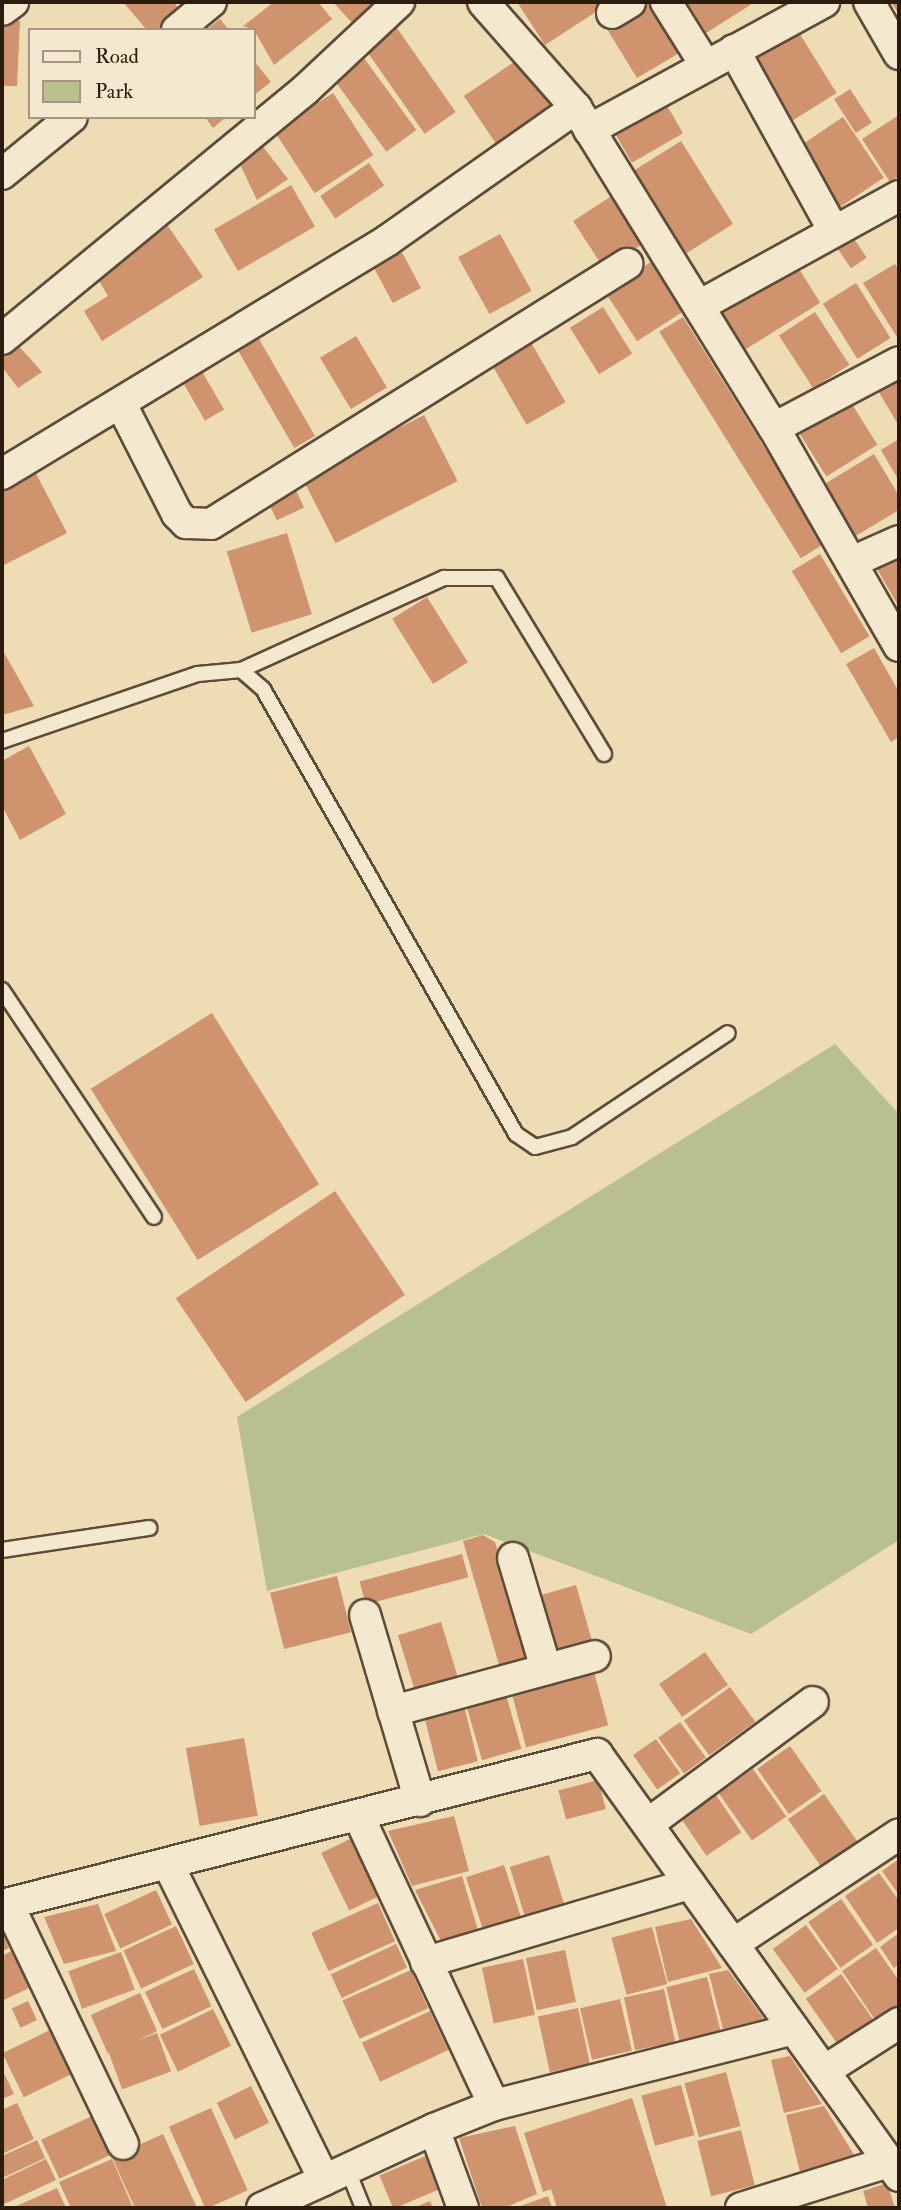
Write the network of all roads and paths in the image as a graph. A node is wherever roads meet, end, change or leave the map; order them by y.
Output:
1 (13, 2) edge
2 (211, 2) edge
3 (399, 2) edge
4 (483, 2) edge
5 (666, 2) edge
6 (824, 2) edge
7 (869, 2) edge
8 (2, 10) edge
9 (179, 28) edge
10 (734, 50) junction
11 (899, 54) edge
12 (706, 66) junction
13 (70, 119) edge
14 (582, 119) junction
15 (2, 174) edge
16 (899, 196) edge
17 (834, 231) junction
18 (628, 264) dead end
19 (699, 306) junction
20 (2, 339) edge
21 (899, 362) edge
22 (121, 404) junction
23 (774, 428) junction
24 (2, 474) edge
25 (899, 541) edge
26 (852, 562) junction
27 (899, 646) edge
28 (241, 670) junction
29 (2, 741) edge
30 (604, 754) dead end
31 (2, 990) edge
32 (728, 1033) dead end
33 (154, 1217) dead end
34 (149, 1528) dead end
35 (2, 1550) edge
36 (513, 1558) dead end
37 (365, 1615) dead end
38 (594, 1656) dead end
39 (546, 1669) junction
40 (813, 1702) dead end
41 (393, 1712) junction
42 (420, 1801) junction
43 (359, 1817) junction
44 (648, 1824) junction
45 (899, 1834) edge
46 (169, 1866) junction
47 (690, 1884) junction
48 (5, 1904) edge
49 (733, 1944) junction
50 (426, 1962) junction
51 (899, 2023) edge
52 (794, 2029) junction
53 (824, 2070) junction
54 (494, 2105) junction
55 (434, 2129) junction
56 (123, 2144) dead end
57 (894, 2169) edge
58 (335, 2174) junction
59 (262, 2208) edge
60 (363, 2208) edge
61 (463, 2208) edge
62 (741, 2208) edge

1 - 8 street
2 - 9 street
3 - 20 street
4 - 14 street
5 - 12 street
6 - 10 street
7 - 11 street
10 - 12 street
10 - 17 street
12 - 14 street
13 - 15 street
14 - 19 street
14 - 22 street
16 - 17 street
17 - 19 street
18 - 22 street
19 - 23 street
21 - 23 street
22 - 24 street
23 - 26 street
25 - 26 street
26 - 27 street
28 - 29 lane
28 - 30 lane
28 - 32 lane
31 - 33 lane
34 - 35 lane
36 - 39 street
37 - 41 street
38 - 39 street
39 - 41 street
40 - 44 street
41 - 42 street
42 - 43 street
42 - 44 street
43 - 46 street
43 - 50 street
44 - 47 street
45 - 49 street
46 - 48 street
46 - 58 street
47 - 49 street
47 - 50 street
48 - 56 street
49 - 52 street
50 - 54 street
51 - 53 street
52 - 53 street
52 - 54 street
53 - 57 street
54 - 55 street
55 - 58 street
55 - 61 street
57 - 62 street
58 - 59 street
58 - 60 lane

